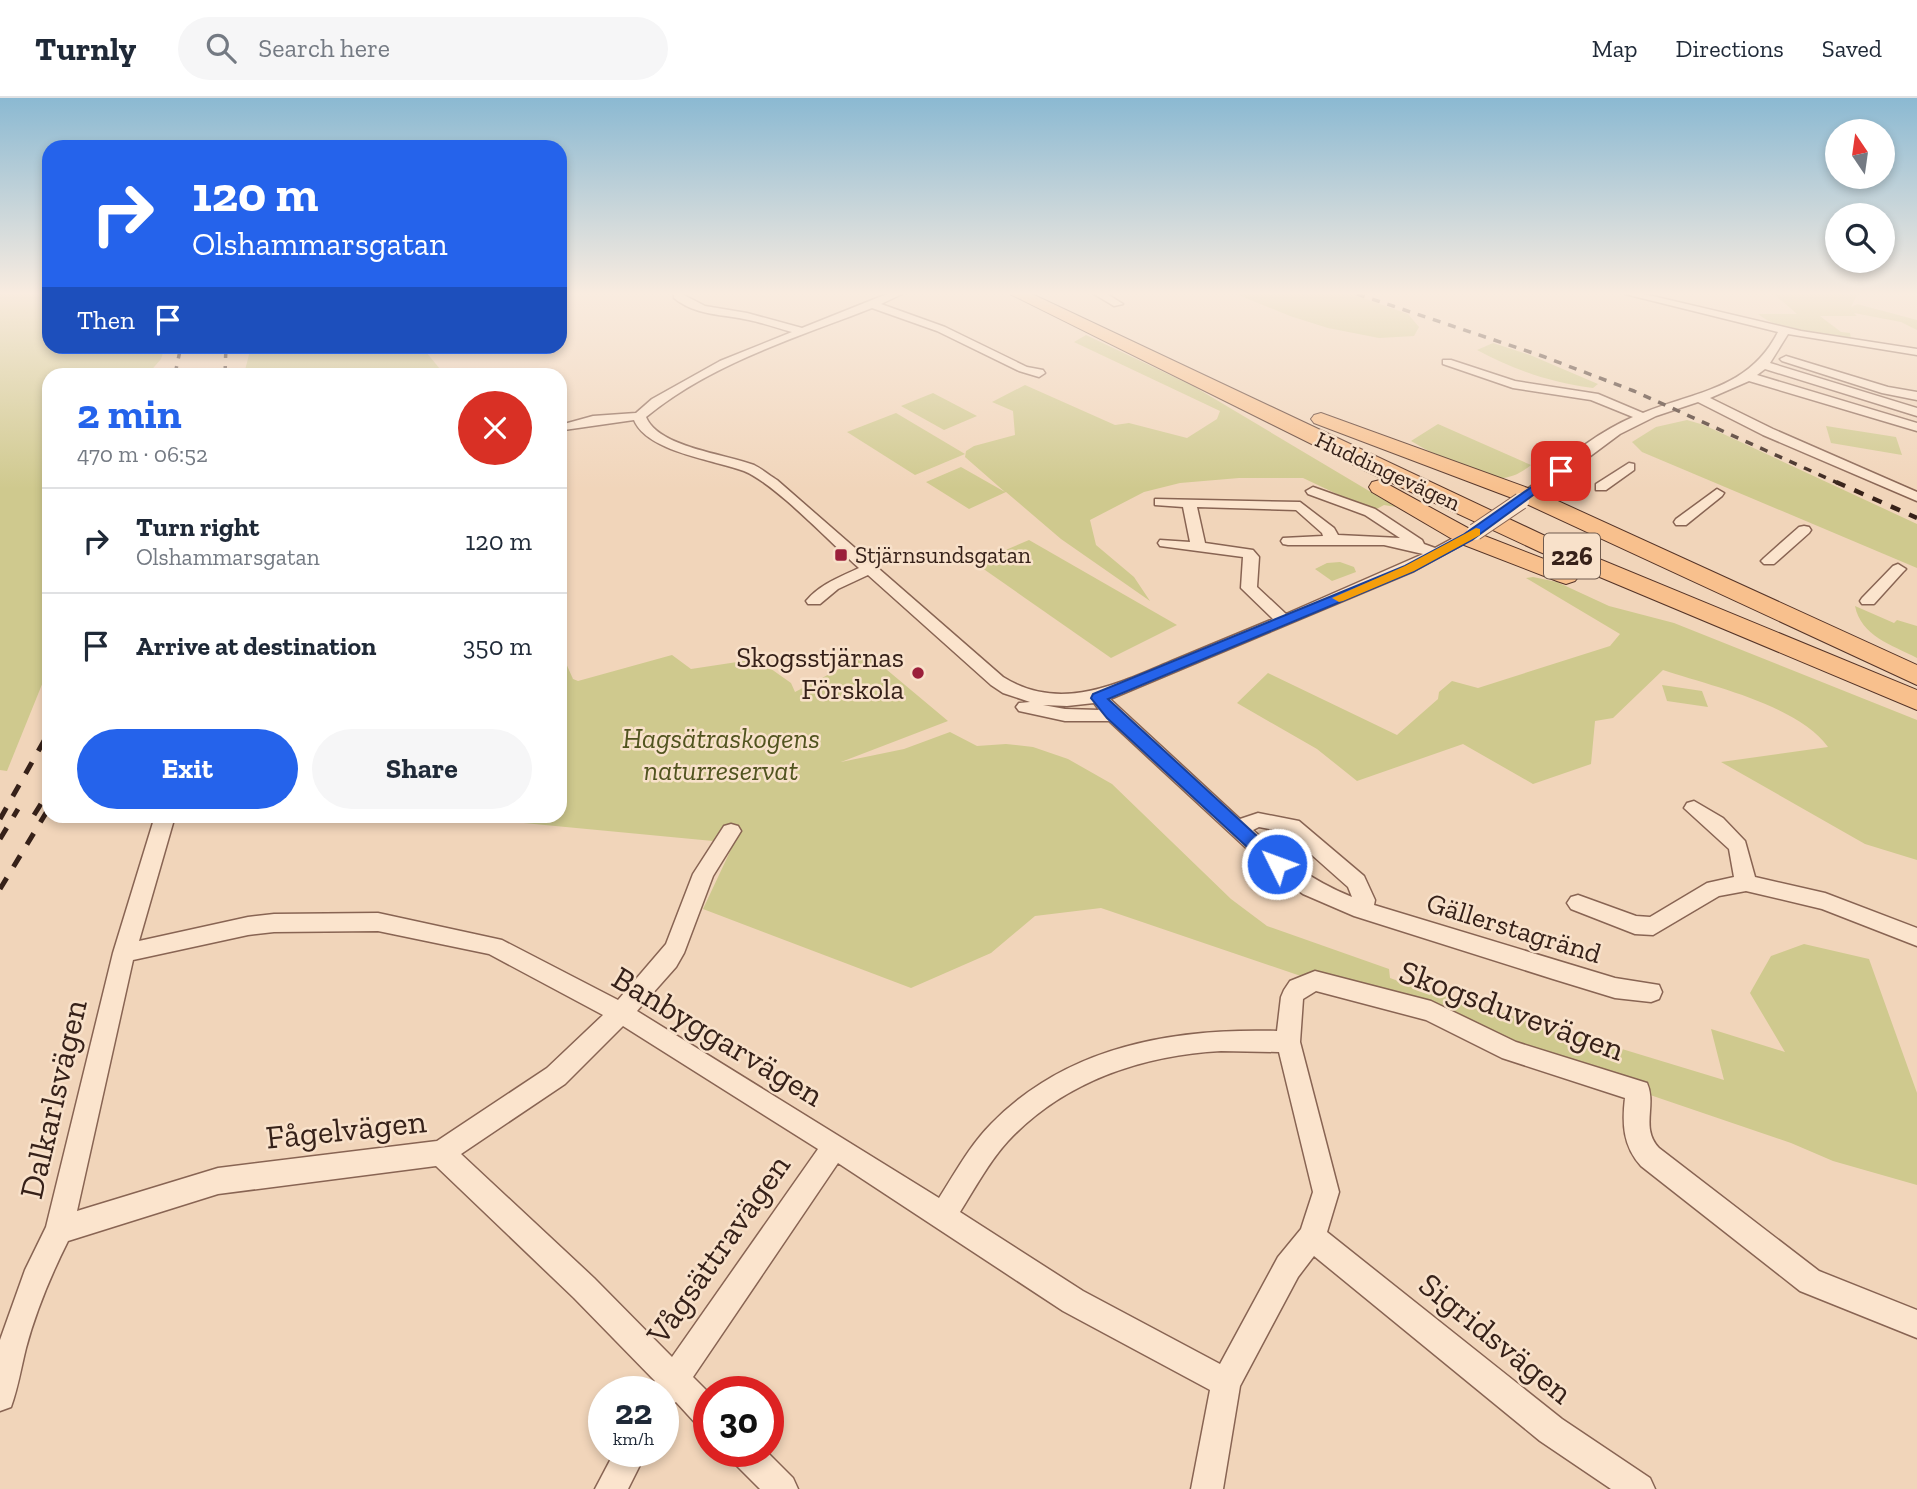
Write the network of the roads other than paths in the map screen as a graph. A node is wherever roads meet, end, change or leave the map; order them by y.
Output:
1 (733, 359) edge
2 (1002, 359) edge
3 (1153, 359) edge
4 (1179, 359) edge
5 (1767, 359) edge
6 (1778, 359) edge
7 (1784, 359) edge
8 (1789, 359) edge
9 (1447, 362) dead end
10 (1040, 373) dead end
11 (1750, 377) junction
12 (1917, 385) edge
13 (1917, 396) edge
14 (1233, 397) junction
15 (1699, 398) junction
16 (1270, 402) junction
17 (1917, 412) edge
18 (639, 415) junction
19 (1643, 417) junction
20 (569, 427) dead end
21 (1917, 427) edge
22 (1629, 467) dead end
23 (1601, 487) dead end
24 (1313, 491) dead end
25 (1717, 493) dead end
26 (1917, 497) edge
27 (1524, 499) junction
28 (1160, 502) dead end
29 (1189, 503) junction
30 (1681, 522) dead end
31 (1804, 530) dead end
32 (1471, 535) junction
33 (1288, 541) dead end
34 (1332, 541) junction
35 (1166, 543) dead end
36 (1198, 546) junction
37 (1429, 550) junction
38 (1769, 561) dead end
39 (869, 569) junction
40 (1898, 569) dead end
41 (814, 601) dead end
42 (1868, 601) dead end
43 (1284, 621) junction
44 (1917, 676) edge
45 (1917, 684) edge
46 (1917, 701) edge
47 (1016, 704) dead end
48 (1101, 707) junction
49 (1917, 708) edge
50 (1694, 808) dead end
51 (163, 823) edge
52 (1237, 828) junction
53 (731, 831) dead end
54 (1746, 883) junction
55 (1578, 903) dead end
56 (1362, 910) junction
57 (1917, 937) edge
58 (124, 953) junction
59 (1651, 992) dead end
60 (621, 1013) junction
61 (1288, 1042) junction
62 (835, 1146) junction
63 (441, 1153) junction
64 (942, 1217) junction
65 (59, 1230) junction
66 (1312, 1237) junction
67 (1917, 1324) edge
68 (6, 1348) edge
69 (659, 1376) edge
70 (676, 1376) edge
71 (1226, 1383) junction
72 (0, 1396) edge
73 (623, 1467) edge
74 (760, 1467) edge
75 (611, 1489) edge
76 (782, 1489) edge
77 (1207, 1489) edge
78 (1639, 1489) edge

1 - 18 street
2 - 10 street
3 - 14 main road, Huddingevägen / 226
4 - 16 main road, Huddingevägen / 226
5 - 11 street
6 - 17 street
7 - 13 street
8 - 12 street
9 - 19 street
11 - 15 street
11 - 21 street
14 - 32 main road
14 - 46 main road, Huddingevägen / 226
15 - 19 street
15 - 26 street
16 - 27 main road
16 - 45 main road, Huddingevägen / 226
18 - 20 street
18 - 39 street
19 - 27 street
22 - 23 street
24 - 37 street
25 - 30 street
27 - 32 street, bridge
27 - 44 main road
28 - 29 street
29 - 34 street
29 - 36 street
31 - 38 street
32 - 37 street
32 - 49 main road
33 - 34 street
34 - 37 street
35 - 36 street
36 - 43 street
37 - 43 street
39 - 41 street
39 - 48 street
40 - 42 street
43 - 48 street
47 - 48 street
48 - 52 street, Gällerstagränd
50 - 54 street
51 - 58 street, Dalkarlsvägen
52 - 56 street, Gällerstagränd
52 - 56 street
53 - 60 street
54 - 55 street, Gällerstagränd
54 - 57 street, Gällerstagränd
56 - 59 street, Gällerstagränd
58 - 60 street, Banbyggarvägen
58 - 65 street, Dalkarlsvägen
60 - 62 street, Banbyggarvägen
60 - 63 street
61 - 64 street
61 - 66 street
61 - 67 street, Skogsduvevägen
62 - 64 street, Banbyggarvägen
62 - 70 street, Vågsättravägen
63 - 65 street, Fågelvägen
63 - 69 street, Fågelvägen
64 - 71 street, Banbyggarvägen
65 - 68 street, Dalkarlsvägen
66 - 71 street
66 - 78 street, Sigridsvägen
68 - 72 street, Dalkarlsvägen
71 - 77 street
73 - 75 street
74 - 76 street

